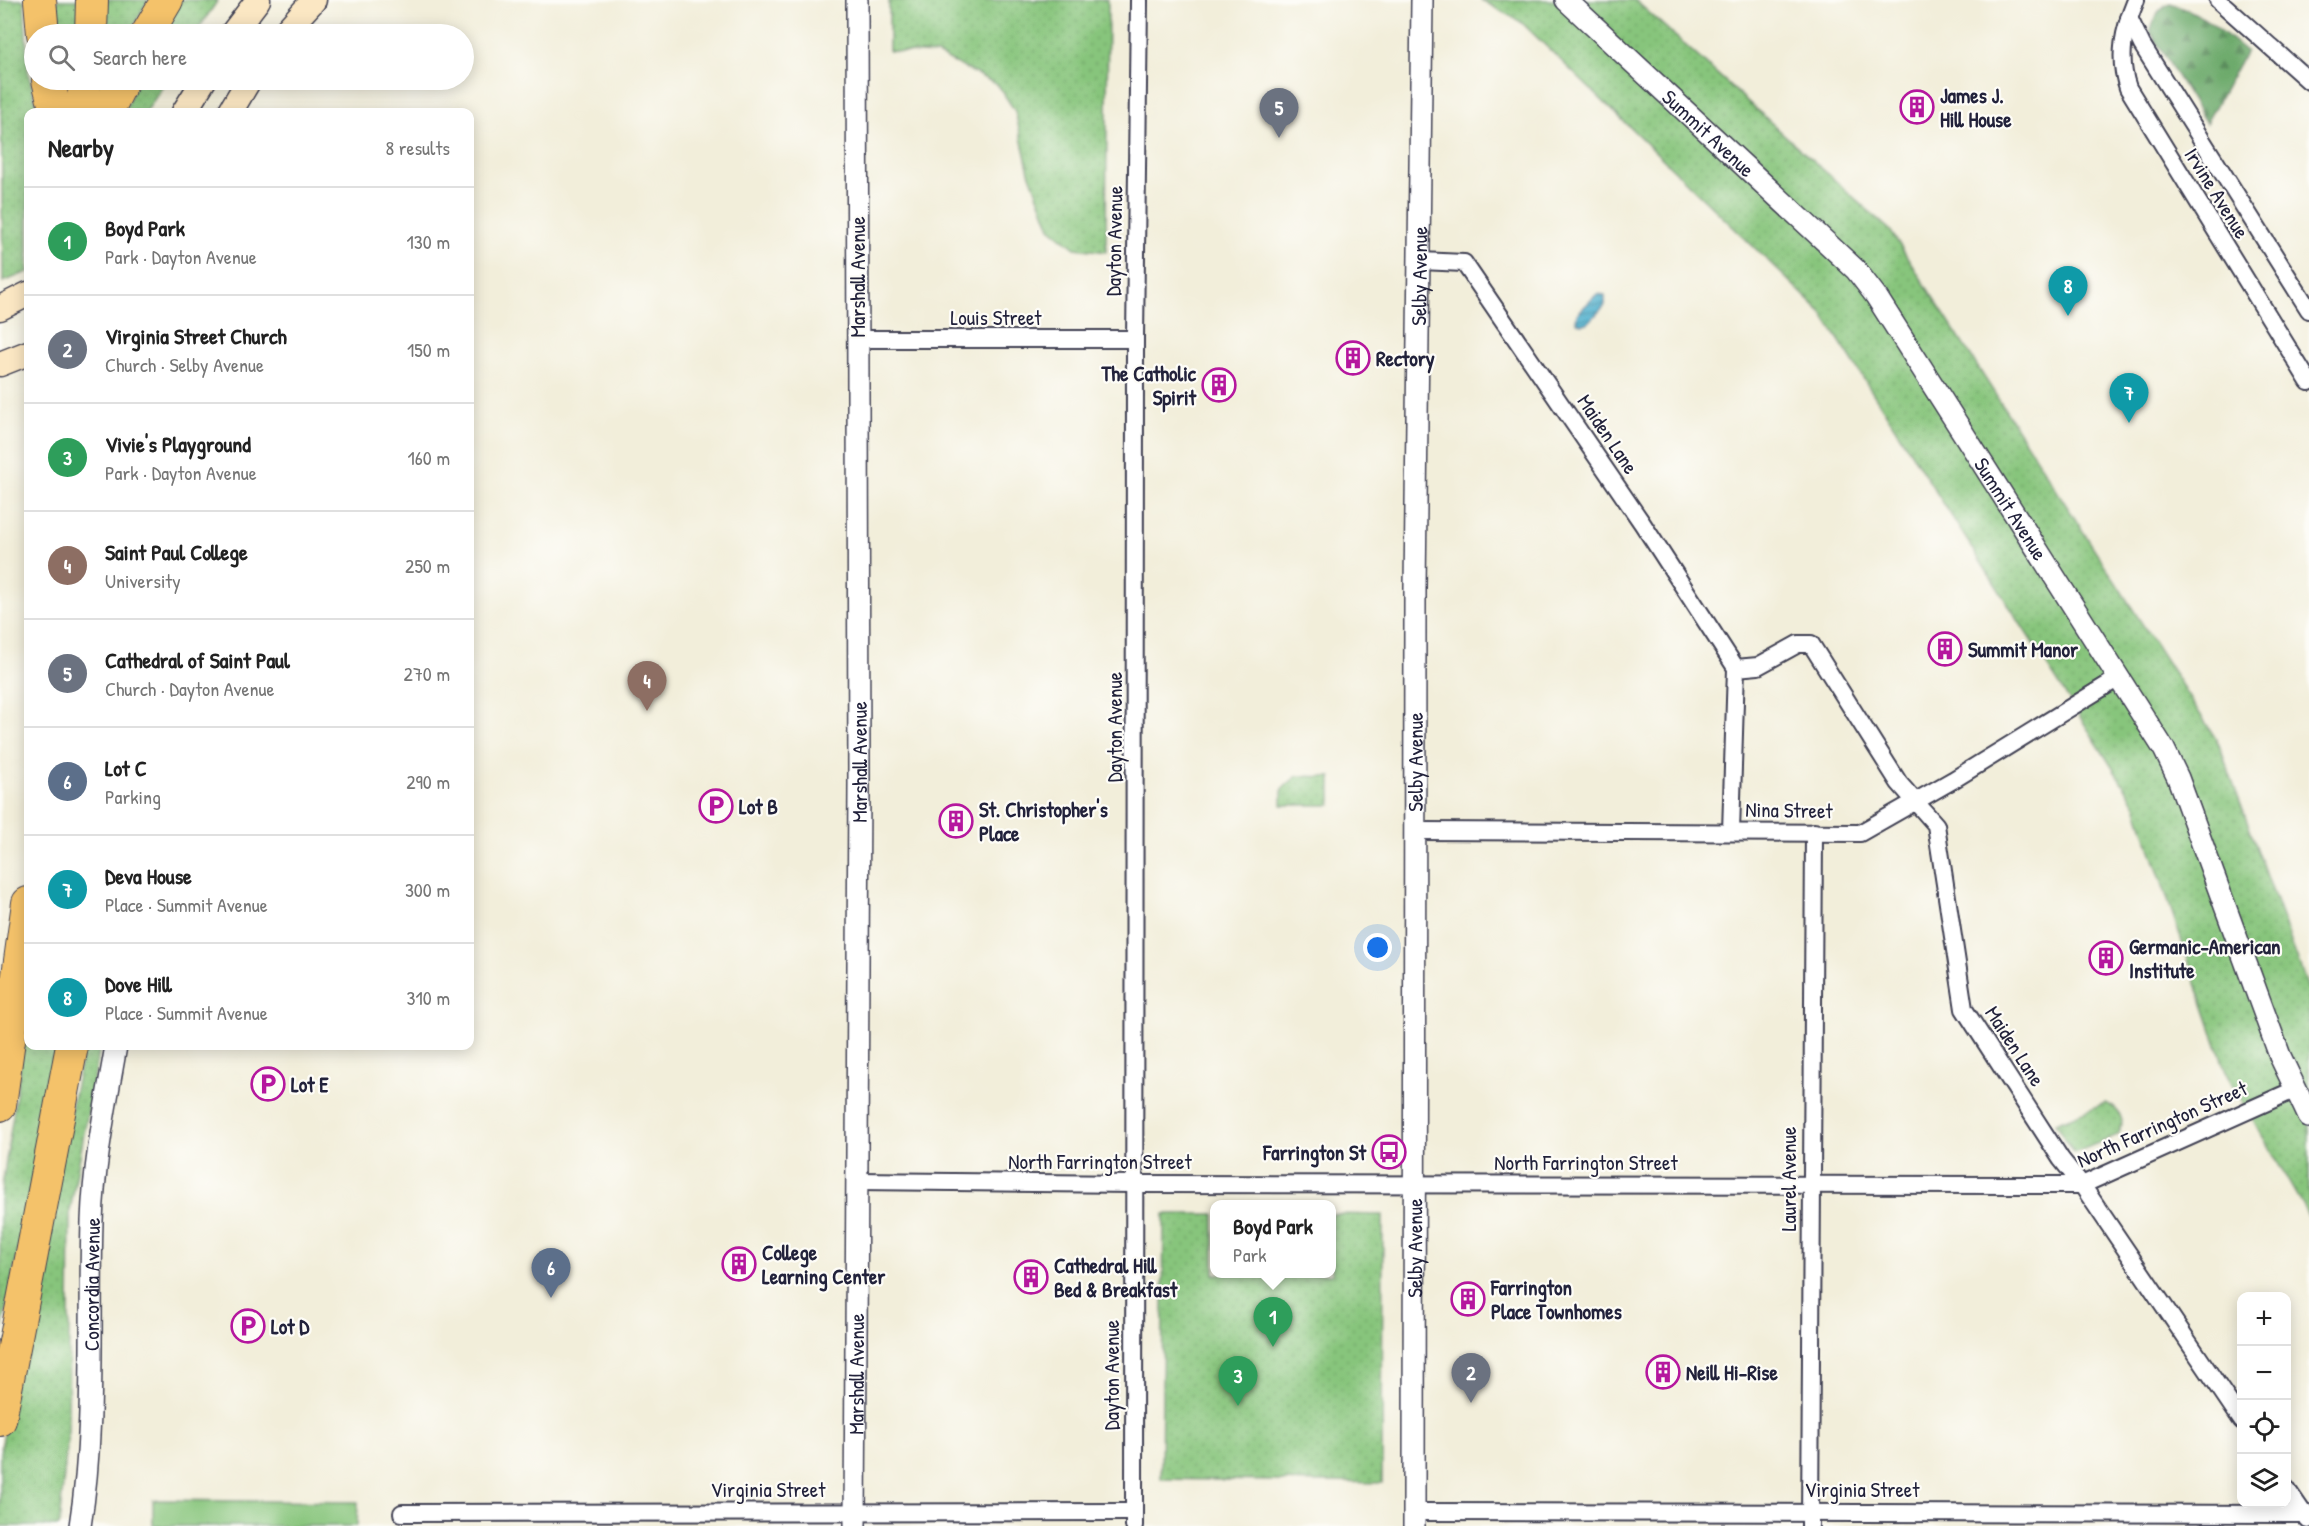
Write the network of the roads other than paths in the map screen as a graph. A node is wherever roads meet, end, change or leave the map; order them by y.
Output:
1 (40, 0) edge
2 (92, 0) edge
3 (167, 0) edge
4 (258, 0) edge
5 (314, 0) edge
6 (857, 0) edge
7 (1139, 0) edge
8 (1422, 0) edge
9 (1566, 0) edge
10 (2136, 0) edge
11 (2218, 0) edge
12 (2129, 18) junction
13 (42, 24) edge
14 (91, 24) edge
15 (153, 24) edge
16 (240, 24) edge
17 (293, 24) edge
18 (2309, 81) edge
19 (50, 90) edge
20 (84, 90) edge
21 (118, 90) edge
22 (198, 90) edge
23 (243, 90) edge
24 (55, 108) edge
25 (82, 108) edge
26 (109, 108) edge
27 (186, 108) edge
28 (232, 108) edge
29 (1421, 261) junction
30 (24, 296) edge
31 (0, 308) edge
32 (2309, 310) edge
33 (857, 339) junction
34 (1135, 339) junction
35 (24, 355) edge
36 (0, 364) edge
37 (2309, 382) edge
38 (1736, 668) junction
39 (2120, 677) junction
40 (1915, 802) junction
41 (1414, 831) junction
42 (1731, 832) junction
43 (1814, 832) junction
44 (24, 932) edge
45 (71, 1050) edge
46 (115, 1050) edge
47 (2294, 1090) junction
48 (0, 1105) edge
49 (2309, 1117) edge
50 (856, 1181) junction
51 (1413, 1183) junction
52 (1134, 1184) junction
53 (2082, 1185) junction
54 (1810, 1186) junction
55 (2237, 1415) edge
56 (0, 1420) edge
57 (2291, 1495) edge
58 (402, 1513) dead end
59 (2307, 1517) edge
60 (855, 1519) edge
61 (1134, 1519) edge
62 (1414, 1519) edge
63 (1810, 1519) edge
64 (80, 1526) edge

1 - 13 highway
2 - 14 highway
3 - 15 highway
4 - 16 main road
5 - 17 main road
6 - 33 street, Marshall Avenue
7 - 34 street, Dayton Avenue
8 - 29 street, Selby Avenue
9 - 39 street, Summit Avenue
10 - 12 street, Irvine Avenue
11 - 18 street
12 - 32 street, Irvine Avenue
12 - 37 street, Irvine Avenue
19 - 24 highway
20 - 25 highway
21 - 26 highway
22 - 27 main road
23 - 28 main road
29 - 38 street, Maiden Lane
29 - 41 street, Selby Avenue
30 - 31 main road
33 - 34 street, Louis Street
33 - 50 street, Marshall Avenue
34 - 52 street, Dayton Avenue
35 - 36 main road
38 - 40 street, Maiden Lane
38 - 42 street
39 - 40 street, Nina Street
39 - 47 street, Summit Avenue
40 - 43 street, Nina Street
40 - 53 street, Maiden Lane
41 - 42 street, Nina Street
41 - 51 street, Selby Avenue
42 - 43 street, Nina Street
43 - 54 street, Laurel Avenue
44 - 48 highway
45 - 56 highway
46 - 64 street, Concordia Avenue
47 - 49 street, Summit Avenue
47 - 53 street, North Farrington Street
50 - 52 street, North Farrington Street
50 - 60 street, Marshall Avenue
51 - 52 street, North Farrington Street
51 - 54 street, North Farrington Street
51 - 62 street, Selby Avenue
52 - 61 street, Dayton Avenue
53 - 54 street, North Farrington Street
53 - 55 street, Maiden Lane
54 - 63 street, Laurel Avenue
57 - 59 street
58 - 60 street, Virginia Street
59 - 63 street, Virginia Street
60 - 61 street, Virginia Street
62 - 63 street, Virginia Street

